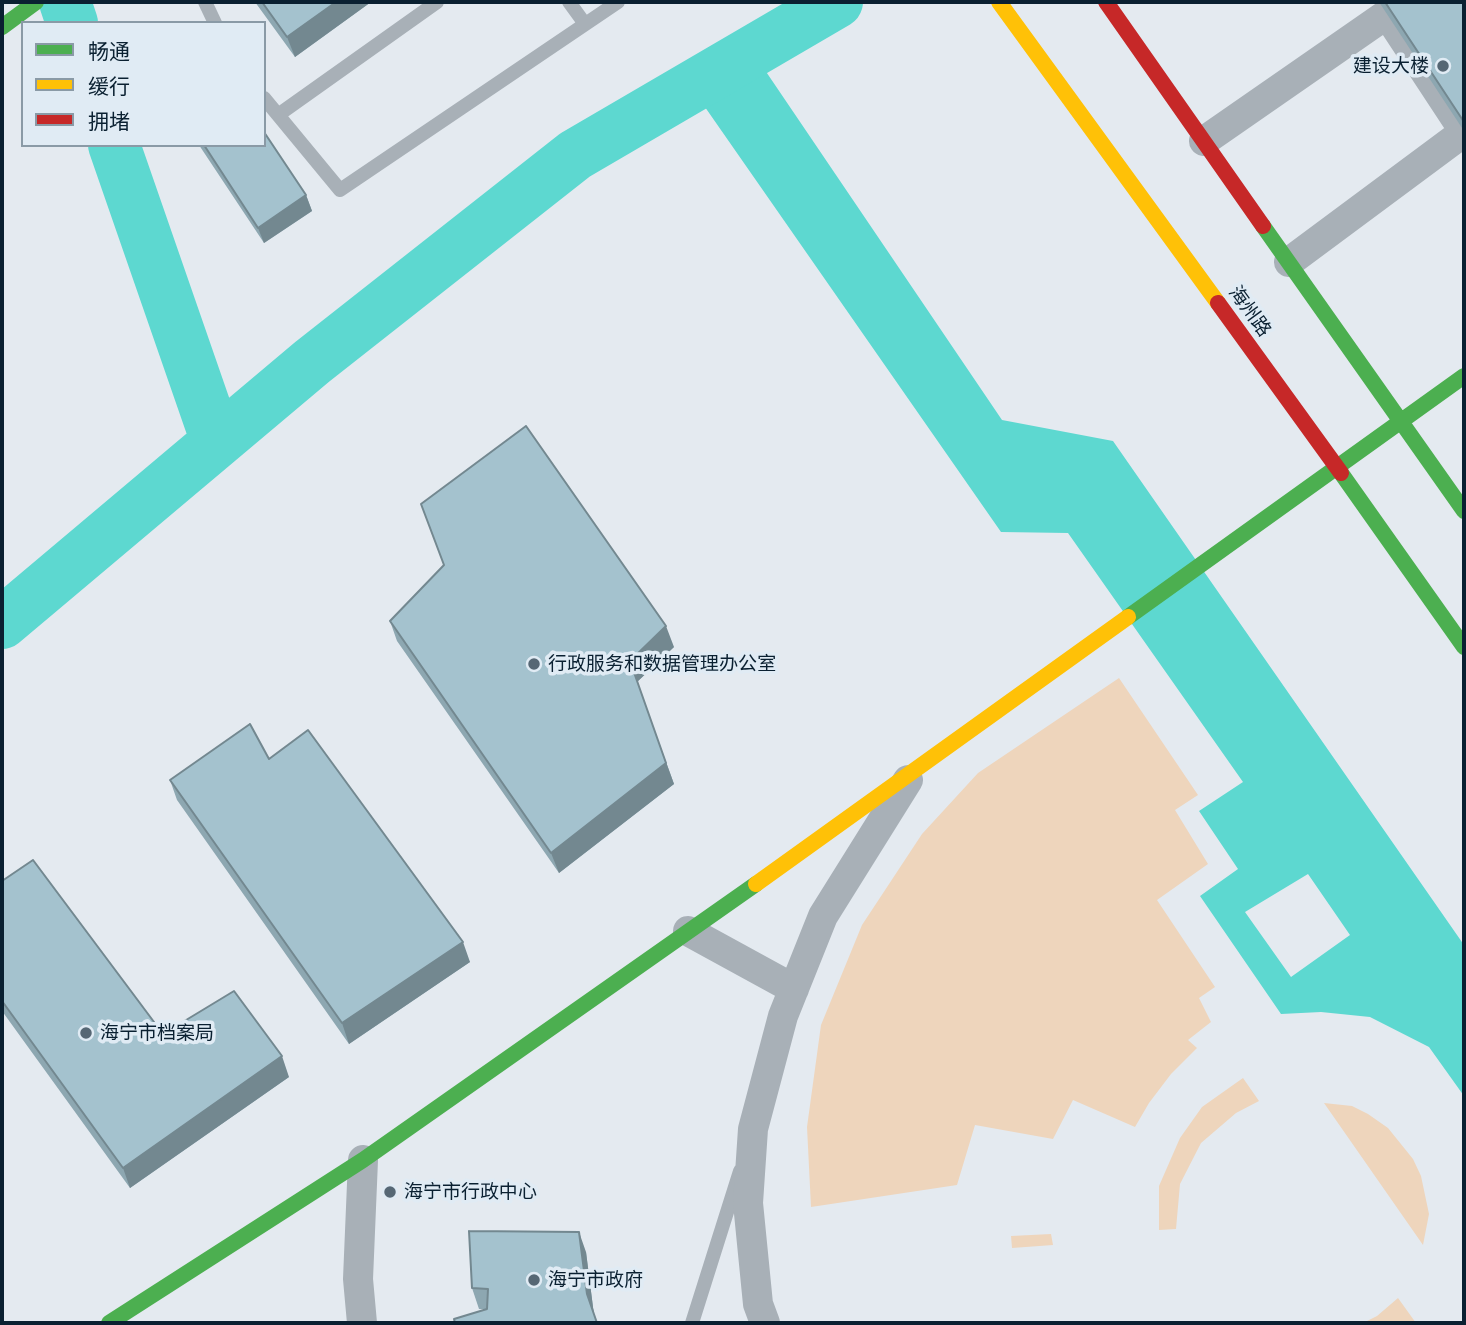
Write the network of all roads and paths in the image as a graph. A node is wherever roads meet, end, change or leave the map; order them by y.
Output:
1 (36, 2) edge
2 (205, 2) edge
3 (437, 2) edge
4 (569, 2) edge
5 (618, 2) edge
6 (999, 2) edge
7 (1106, 2) edge
8 (1383, 8) edge
9 (214, 21) edge
10 (585, 24) junction
11 (2, 27) edge
12 (266, 100) edge
13 (278, 115) junction
14 (1464, 131) edge
15 (1204, 141) junction
16 (1289, 262) junction
17 (1464, 376) edge
18 (1401, 421) junction
19 (1338, 467) junction
20 (1464, 511) edge
21 (1464, 647) edge
22 (914, 770) junction
23 (688, 931) junction
24 (794, 989) junction
25 (753, 1129) junction
26 (363, 1160) junction
27 (109, 1323) edge
28 (362, 1323) edge
29 (692, 1323) edge
30 (765, 1323) edge

1 - 11 street
2 - 9 lane
3 - 13 lane
4 - 10 lane
5 - 10 lane
6 - 19 street, 海州路
7 - 15 street
8 - 14 street
8 - 15 street
10 - 13 lane
12 - 13 lane
14 - 16 street
15 - 16 street
16 - 18 street
17 - 18 street
18 - 19 street
18 - 20 street
19 - 21 street, 海州路
19 - 22 street
22 - 23 street
22 - 24 street
23 - 24 street
23 - 26 street
24 - 25 street
25 - 29 lane
25 - 30 street
26 - 27 street
26 - 28 street

